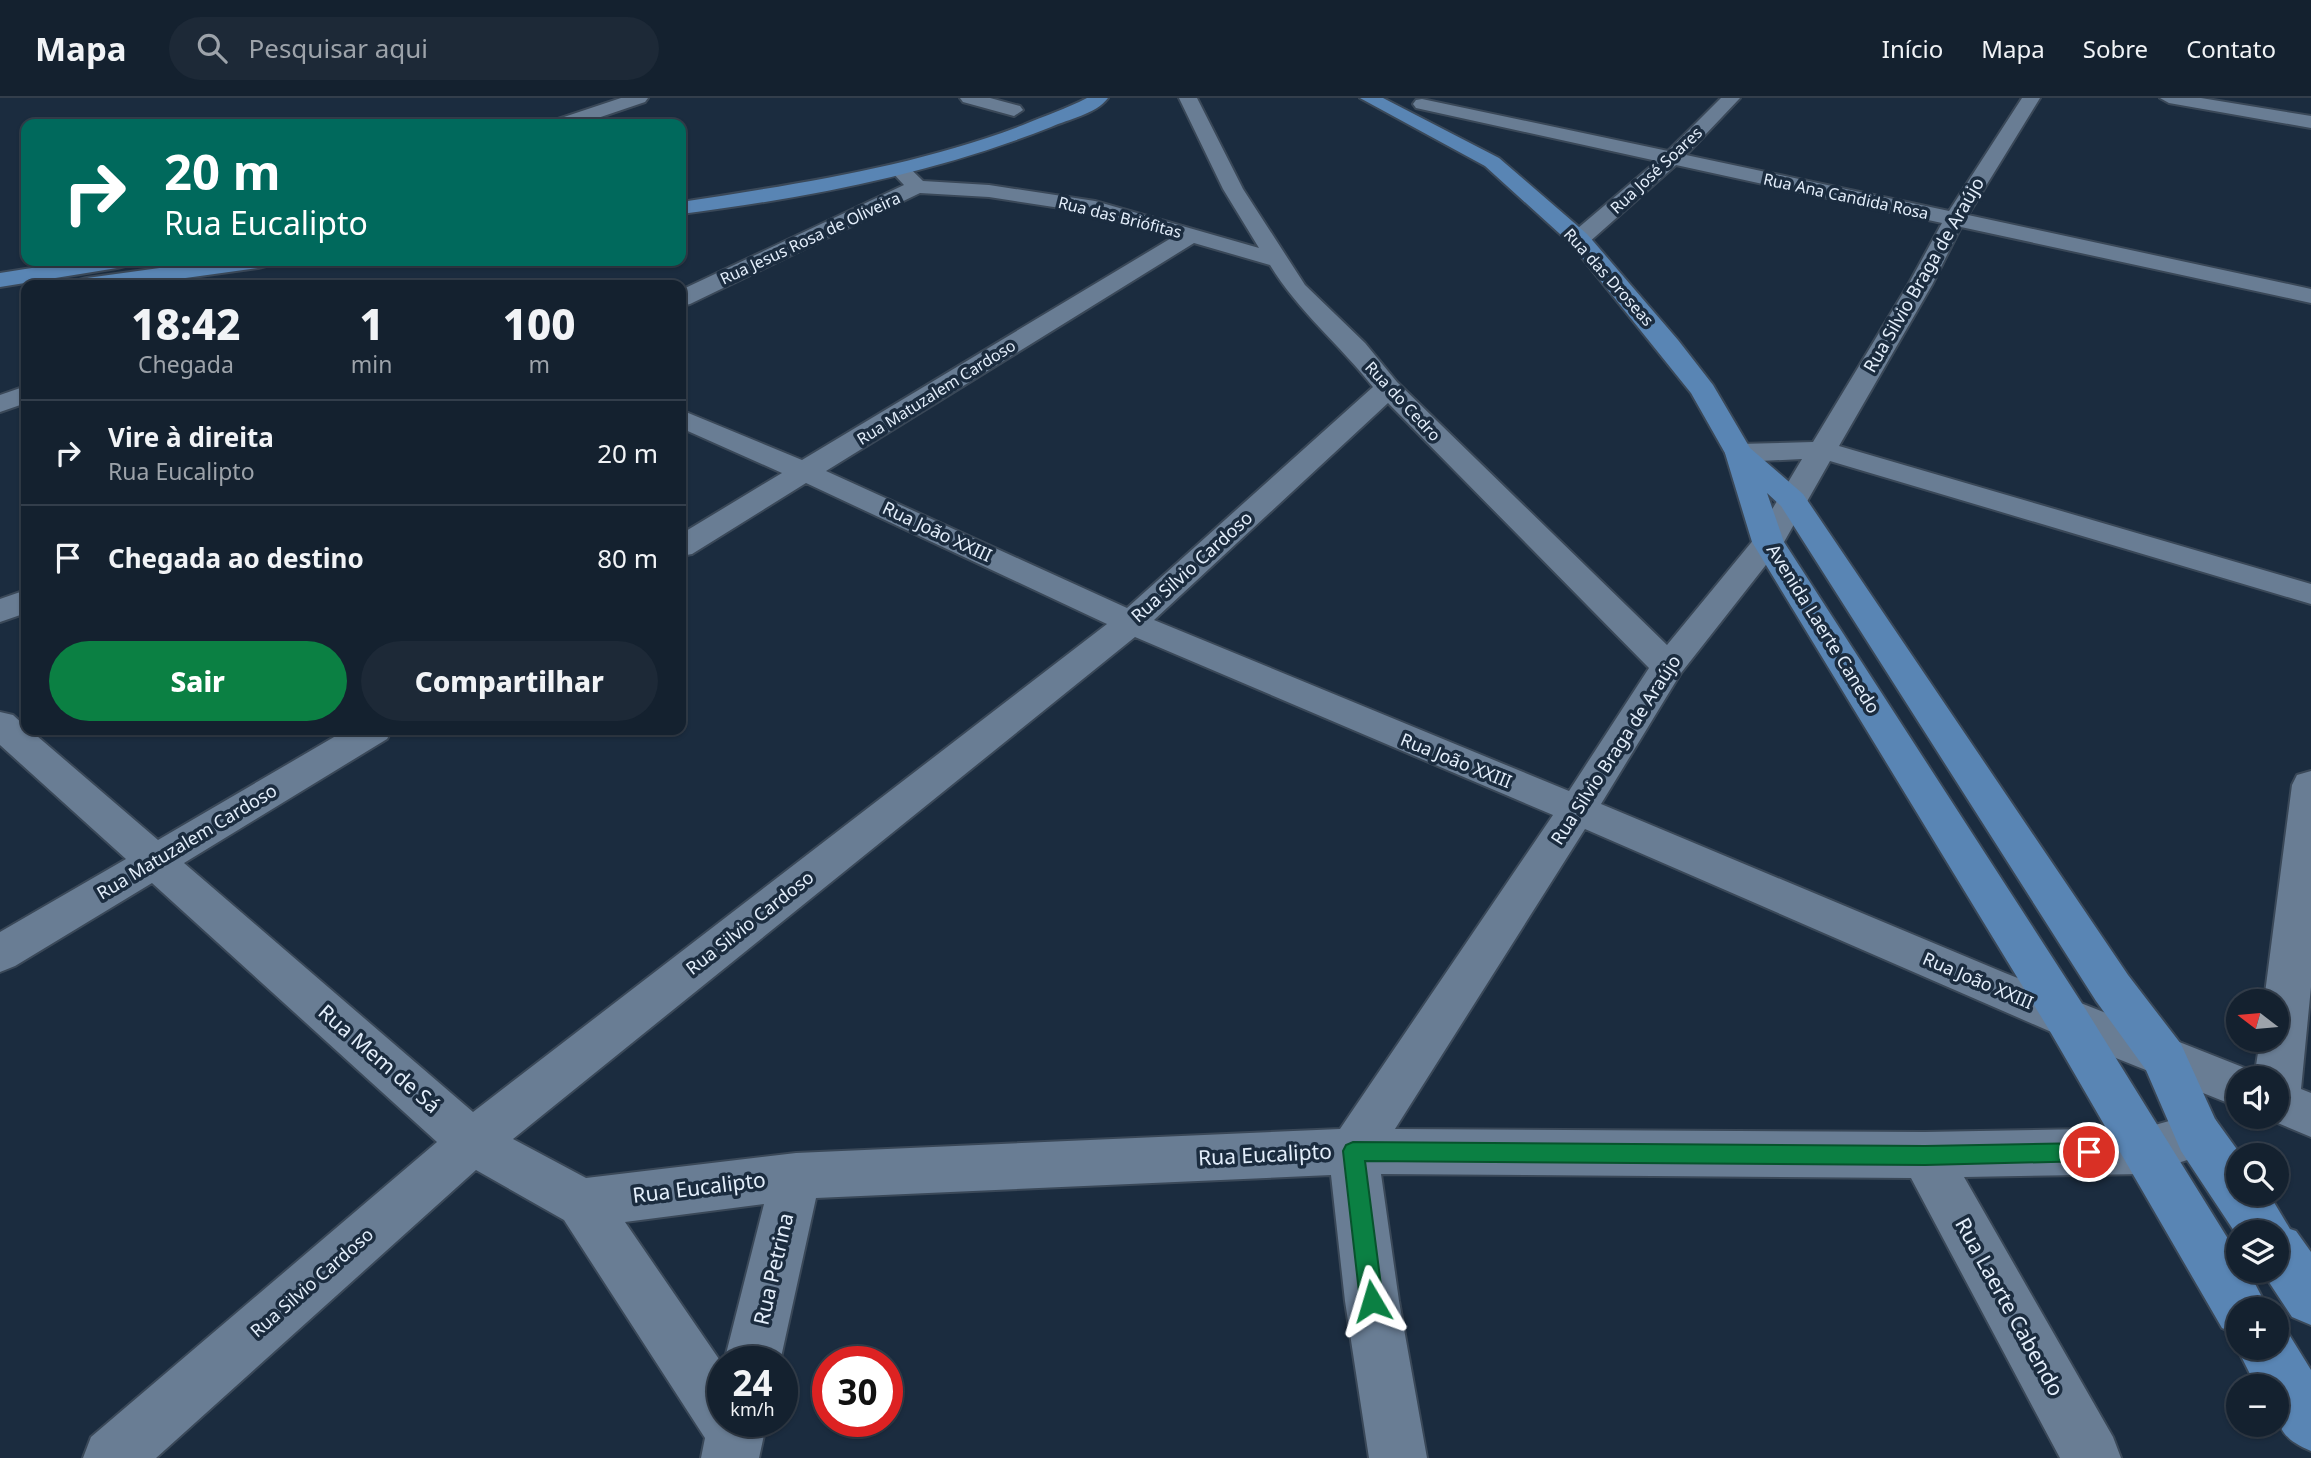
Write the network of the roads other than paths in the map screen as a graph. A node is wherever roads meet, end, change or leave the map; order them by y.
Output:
1 (639, 98) edge
2 (969, 98) edge
3 (1099, 98) edge
4 (1188, 98) edge
5 (1368, 98) edge
6 (1453, 98) edge
7 (1731, 98) edge
8 (2031, 98) edge
9 (2169, 98) edge
10 (1419, 106) edge
11 (577, 119) edge
12 (982, 122) dead end
13 (2311, 122) edge
14 (1677, 153) junction
15 (781, 170) dead end
16 (900, 170) junction
17 (917, 187) junction
18 (797, 190) junction
19 (686, 207) edge
20 (1957, 214) junction
21 (1191, 235) junction
22 (1579, 239) junction
23 (1279, 261) junction
24 (91, 266) edge
25 (222, 266) edge
26 (0, 280) edge
27 (122, 280) edge
28 (2311, 284) edge
29 (21, 296) edge
30 (2311, 296) edge
31 (686, 297) edge
32 (0, 300) edge
33 (1388, 388) junction
34 (21, 396) edge
35 (0, 404) edge
36 (686, 420) edge
37 (1822, 450) junction
38 (1739, 453) junction
39 (808, 471) junction
40 (1792, 500) junction
41 (1768, 542) junction
42 (686, 544) edge
43 (2311, 594) edge
44 (21, 602) edge
45 (0, 612) edge
46 (1131, 623) junction
47 (1668, 666) junction
48 (0, 724) edge
49 (366, 735) edge
50 (2311, 785) edge
51 (1577, 810) junction
52 (154, 861) junction
53 (0, 954) edge
54 (2067, 1019) junction
55 (2164, 1058) junction
56 (2280, 1066) edge
57 (2226, 1081) edge
58 (2289, 1106) edge
59 (2311, 1115) edge
60 (2198, 1135) junction
61 (472, 1142) junction
62 (1353, 1151) junction
63 (2144, 1151) junction
64 (1925, 1155) junction
65 (2226, 1175) edge
66 (796, 1176) junction
67 (582, 1203) junction
68 (2289, 1266) edge
69 (2234, 1297) edge
70 (2311, 1298) edge
71 (756, 1346) edge
72 (2272, 1360) edge
73 (707, 1395) edge
74 (2311, 1422) edge
75 (112, 1458) edge
76 (1398, 1458) edge
77 (2092, 1458) edge

1 - 11 street
2 - 12 street
3 - 16 street
4 - 23 street, Rua do Cedro
5 - 10 street, Rua das Droseas
6 - 14 street, Rua Ana Candida Rosa
7 - 14 street, Rua José Soares
8 - 20 street, Rua Silvio Braga de Araújo
9 - 13 street
10 - 14 street, Rua Ana Candida Rosa
10 - 22 street, Rua das Droseas
14 - 20 street, Rua Ana Candida Rosa
14 - 22 street, Rua José Soares
15 - 18 street
16 - 17 street, Rua Jesus Rosa de Oliveira
16 - 18 street
17 - 21 street, Rua das Briófitas
17 - 31 street, Rua Jesus Rosa de Oliveira
18 - 19 street
20 - 28 street, Rua Ana Candida Rosa
20 - 30 street, Rua Ana Candida Rosa
20 - 37 street, Rua Silvio Braga de Araújo
21 - 23 street, Rua das Briófitas
21 - 39 street, Rua Matuzalem Cardoso
22 - 38 street, Rua das Droseas
23 - 33 street, Rua do Cedro
24 - 26 street
25 - 27 street
29 - 32 street
33 - 46 street, Rua Silvio Cardoso
33 - 47 street, Rua do Cedro
34 - 35 street
36 - 39 street, Rua João XXIII
37 - 38 street
37 - 40 street, Rua Silvio Braga de Araújo
37 - 43 street
38 - 40 street
38 - 41 street, Avenida Laerte Canedo
39 - 42 street, Rua Matuzalem Cardoso
39 - 46 street, Rua João XXIII
40 - 41 street, Rua Silvio Braga de Araújo
40 - 55 street
41 - 47 street, Rua Silvio Braga de Araújo
41 - 54 street, Avenida Laerte Canedo
44 - 45 street
46 - 51 street, Rua João XXIII
46 - 61 street, Rua Silvio Cardoso
47 - 51 street, Rua Silvio Braga de Araújo
48 - 52 street, Rua Mem de Sá
49 - 52 street, Rua Matuzalem Cardoso
50 - 56 street
51 - 54 street, Rua João XXIII
51 - 62 street, Rua Silvio Braga de Araújo
52 - 53 street, Rua Matuzalem Cardoso
52 - 61 street, Rua Mem de Sá
54 - 55 street, Rua João XXIII
54 - 63 street, Avenida Laerte Canedo
55 - 57 street, Rua João XXIII
55 - 60 street
58 - 59 street
60 - 63 street, Rua Eucalipto
60 - 65 street
61 - 67 street, Rua Mem de Sá
61 - 75 street, Rua Silvio Cardoso
62 - 64 street, Rua Eucalipto
62 - 66 street, Rua Eucalipto
62 - 76 street
63 - 64 street, Rua Eucalipto
63 - 69 street, Avenida Laerte Canedo
64 - 77 street, Rua Laerte Cabendo
66 - 67 street, Rua Eucalipto
66 - 71 street, Rua Petrina
67 - 73 street, Rua Mem de Sá
68 - 70 street
72 - 74 street

